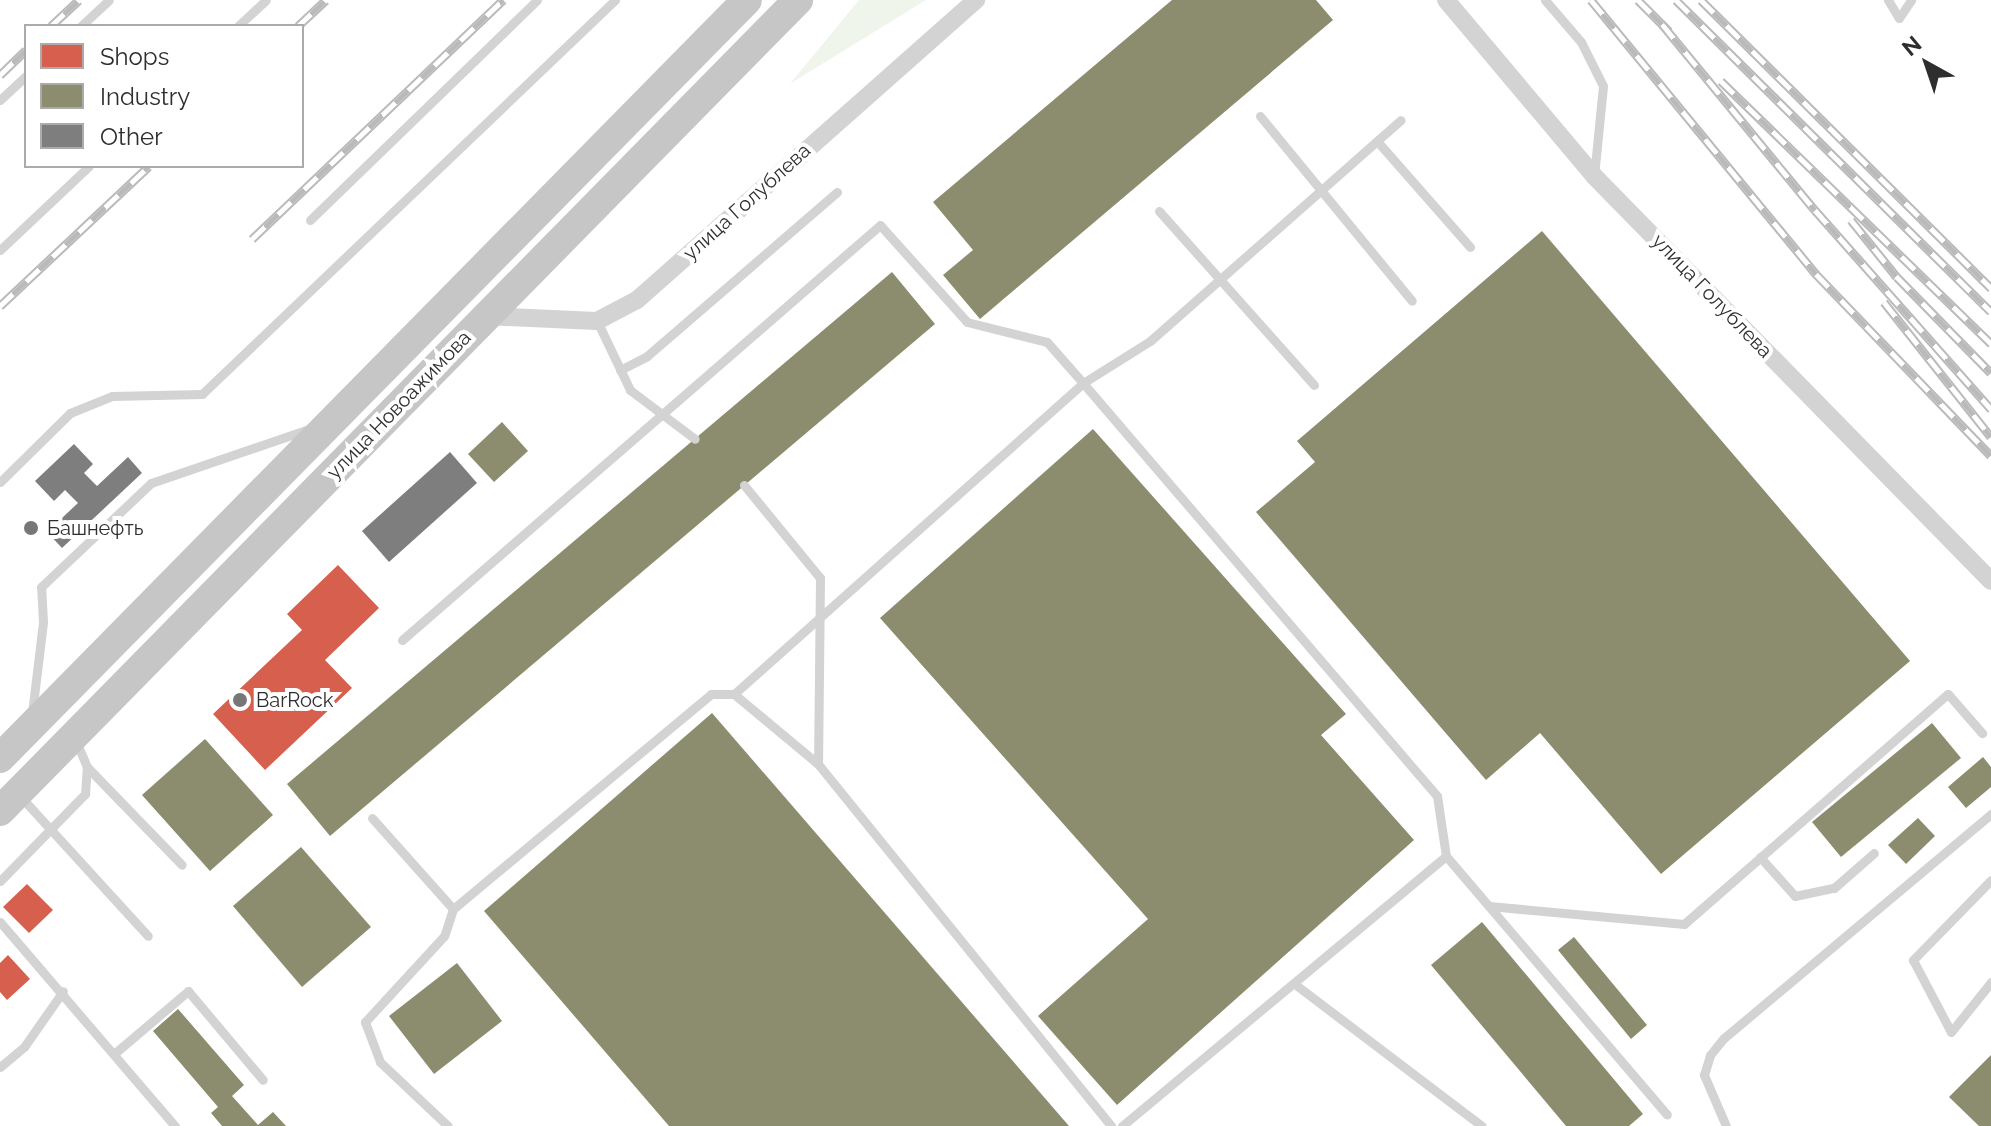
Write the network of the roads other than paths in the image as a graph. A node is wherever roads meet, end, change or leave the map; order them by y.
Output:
1 (109, 0) edge
2 (266, 0) edge
3 (537, 0) edge
4 (615, 0) edge
5 (747, 0) edge
6 (798, 0) edge
7 (976, 0) edge
8 (1446, 0) edge
9 (1545, 0) edge
10 (1888, 0) edge
11 (1911, 0) edge
12 (83, 24) edge
13 (240, 24) edge
14 (24, 78) edge
15 (0, 100) edge
16 (1260, 116) dead end
17 (1401, 120) dead end
18 (1377, 141) junction
19 (87, 168) edge
20 (1594, 176) junction
21 (1323, 189) junction
22 (837, 192) dead end
23 (1159, 211) dead end
24 (310, 220) dead end
25 (1470, 247) dead end
26 (0, 250) edge
27 (1221, 279) junction
28 (1412, 301) dead end
29 (485, 316) junction
30 (597, 321) junction
31 (620, 370) junction
32 (1083, 383) junction
33 (1314, 385) dead end
34 (665, 411) junction
35 (335, 419) junction
36 (695, 439) dead end
37 (0, 482) edge
38 (744, 485) dead end
39 (1991, 581) edge
40 (820, 618) junction
41 (402, 640) dead end
42 (734, 694) junction
43 (30, 727) junction
44 (1982, 733) dead end
45 (73, 736) junction
46 (0, 758) edge
47 (818, 764) junction
48 (87, 767) junction
49 (8, 802) edge
50 (1991, 814) edge
51 (372, 818) dead end
52 (52, 832) junction
53 (1874, 853) dead end
54 (1446, 856) junction
55 (1760, 857) junction
56 (182, 865) dead end
57 (1991, 880) edge
58 (0, 881) edge
59 (1489, 906) junction
60 (453, 909) junction
61 (0, 922) edge
62 (148, 936) dead end
63 (1991, 982) edge
64 (1296, 985) junction
65 (63, 991) junction
66 (115, 1053) junction
67 (0, 1067) edge
68 (263, 1080) dead end
69 (1667, 1115) dead end
70 (1127, 1125) edge
71 (175, 1126) edge
72 (448, 1126) edge
73 (1111, 1126) edge
74 (1482, 1126) edge
75 (1726, 1126) edge

1 - 12 lane
2 - 13 lane
3 - 24 lane
4 - 37 lane
5 - 35 main road, улица Новоажимова
6 - 29 main road, улица Новоажимова
7 - 30 street, улица Голублева
8 - 20 street, улица Голублева
9 - 20 lane
10 - 11 lane
14 - 15 lane
16 - 21 lane
17 - 18 lane
18 - 21 lane
18 - 25 lane
19 - 26 lane
20 - 39 street, улица Голублева
21 - 27 lane
21 - 28 lane
22 - 31 lane
23 - 27 lane
27 - 32 lane
27 - 33 lane
29 - 30 street
29 - 45 main road, улица Новоажимова
30 - 31 lane
31 - 34 lane
32 - 34 lane
32 - 40 lane
32 - 54 lane
34 - 36 lane
34 - 41 lane
35 - 43 main road, улица Новоажимова
35 - 43 lane
38 - 40 lane
40 - 42 lane
40 - 47 lane
42 - 47 lane
42 - 60 lane
43 - 46 main road, улица Новоажимова
44 - 55 lane
45 - 48 lane
45 - 49 main road, улица Новоажимова
47 - 73 lane
48 - 52 lane
48 - 56 lane
49 - 52 lane
50 - 75 lane
51 - 60 lane
52 - 58 lane
52 - 62 lane
53 - 55 lane
54 - 59 lane
54 - 64 lane
55 - 59 lane
57 - 63 lane
59 - 69 lane
60 - 72 lane
61 - 65 lane
64 - 70 lane
64 - 74 lane
65 - 66 lane
65 - 67 lane
66 - 68 lane
66 - 71 lane

